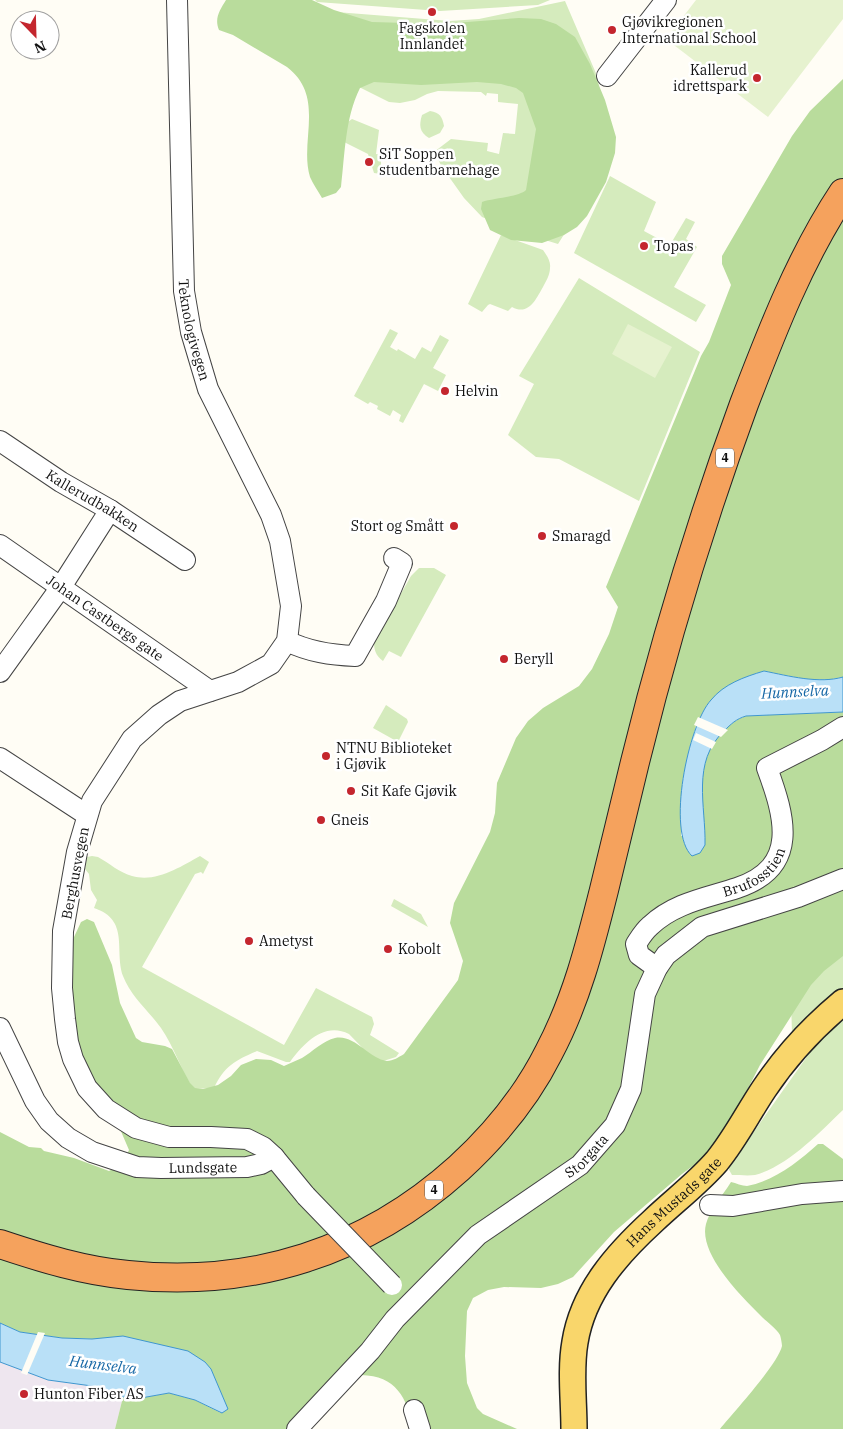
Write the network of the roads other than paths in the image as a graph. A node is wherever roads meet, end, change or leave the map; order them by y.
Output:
1 (177, 0) edge
2 (666, 0) edge
3 (607, 76) dead end
4 (843, 193) edge
5 (0, 441) edge
6 (110, 510) junction
7 (0, 545) edge
8 (394, 558) dead end
9 (185, 560) dead end
10 (61, 587) junction
11 (287, 641) junction
12 (0, 672) edge
13 (210, 691) junction
14 (843, 727) edge
15 (0, 758) edge
16 (87, 814) junction
17 (835, 882) edge
18 (657, 968) junction
19 (843, 1002) edge
20 (0, 1028) edge
21 (274, 1157) junction
22 (843, 1191) edge
23 (710, 1205) dead end
24 (0, 1244) edge
25 (408, 1306) junction
26 (414, 1410) dead end
27 (297, 1429) edge
28 (420, 1429) edge
29 (574, 1429) edge

1 - 11 street, Teknologivegen
2 - 3 street
4 - 24 highway, 4
5 - 6 street, Kallerudbakken
6 - 9 street, Kallerudbakken
6 - 10 street
7 - 10 street, Johan Castbergs gate
8 - 11 street
10 - 12 street
10 - 13 street, Johan Castbergs gate
11 - 13 street, Berghusvegen
13 - 16 street, Berghusvegen
14 - 18 street, Brufosstien
15 - 16 street
16 - 21 street, Berghusvegen
17 - 18 street, Storgata
18 - 25 street, Storgata
19 - 29 main road, Hans Mustads gate
20 - 21 street, Lundsgate
21 - 25 street, bridge
22 - 23 street
25 - 27 street, Storgata
26 - 28 street

